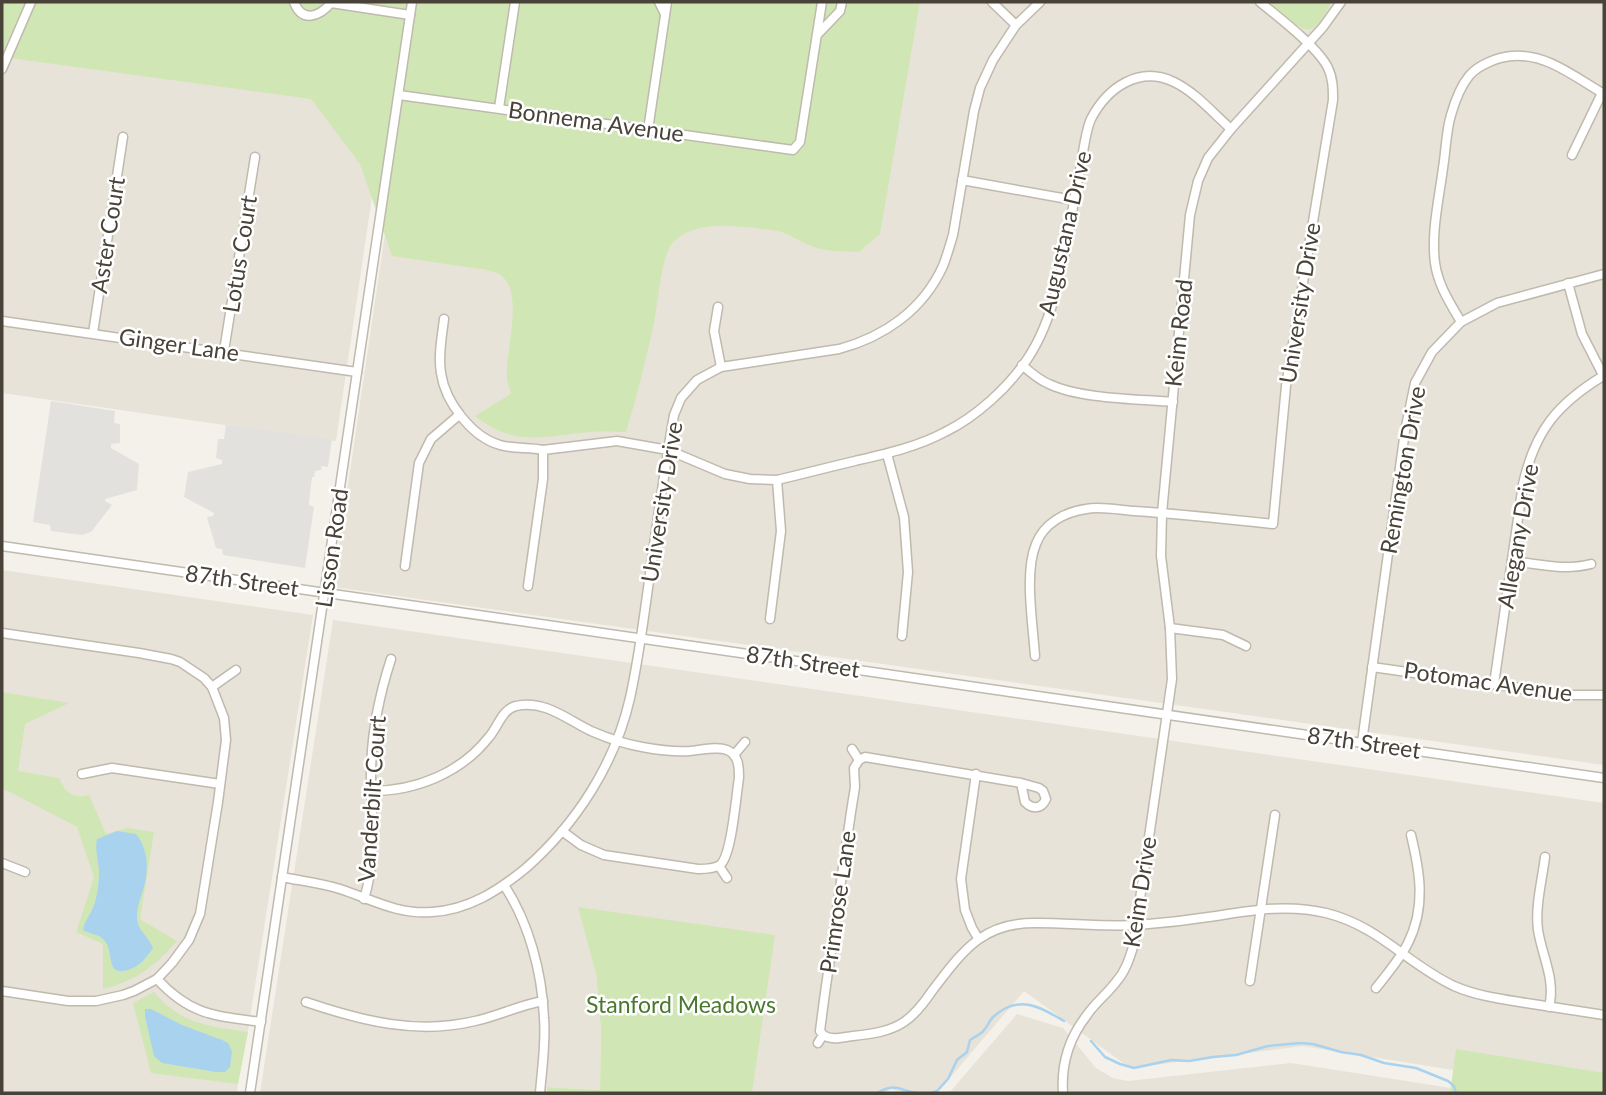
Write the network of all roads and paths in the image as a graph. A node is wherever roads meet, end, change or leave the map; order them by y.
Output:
1 (31, 2) edge
2 (295, 2) edge
3 (331, 2) edge
4 (412, 2) edge
5 (515, 2) edge
6 (659, 2) edge
7 (667, 2) edge
8 (822, 2) edge
9 (842, 2) edge
10 (992, 2) edge
11 (1040, 2) edge
12 (1260, 2) edge
13 (1341, 2) edge
14 (410, 15) junction
15 (665, 15) junction
16 (1016, 25) junction
17 (817, 35) junction
18 (1308, 44) junction
19 (2, 69) edge
20 (1603, 93) edge
21 (399, 95) junction
22 (499, 108) junction
23 (1231, 129) junction
24 (648, 130) junction
25 (123, 137) dead end
26 (1572, 155) dead end
27 (255, 157) dead end
28 (962, 180) junction
29 (1073, 200) junction
30 (1604, 274) edge
31 (1568, 283) junction
32 (718, 307) dead end
33 (444, 319) dead end
34 (2, 321) edge
35 (1461, 322) junction
36 (93, 333) junction
37 (224, 351) junction
38 (1022, 365) junction
39 (721, 367) junction
40 (356, 372) junction
41 (1604, 376) edge
42 (1173, 402) junction
43 (459, 415) junction
44 (543, 450) junction
45 (668, 450) junction
46 (887, 454) junction
47 (777, 480) junction
48 (1163, 513) junction
49 (2, 546) edge
50 (1512, 561) junction
51 (1591, 564) dead end
52 (405, 566) dead end
53 (528, 586) dead end
54 (326, 593) junction
55 (770, 619) dead end
56 (1170, 628) junction
57 (2, 633) edge
58 (902, 636) dead end
59 (641, 639) junction
60 (1246, 646) dead end
61 (1035, 656) dead end
62 (391, 659) dead end
63 (1372, 667) junction
64 (236, 670) dead end
65 (1494, 684) junction
66 (212, 687) junction
67 (1604, 695) edge
68 (1167, 714) junction
69 (616, 740) junction
70 (745, 742) dead end
71 (1362, 742) junction
72 (852, 749) dead end
73 (733, 755) junction
74 (859, 760) junction
75 (82, 774) dead end
76 (976, 774) junction
77 (1604, 778) edge
78 (1021, 783) dead end
79 (220, 784) junction
80 (371, 791) junction
81 (1275, 816) dead end
82 (562, 831) junction
83 (1410, 835) dead end
84 (1545, 857) dead end
85 (2, 863) edge
86 (719, 866) junction
87 (24, 872) dead end
88 (282, 877) junction
89 (727, 877) dead end
90 (504, 885) junction
91 (364, 899) junction
92 (1261, 908) junction
93 (1136, 925) junction
94 (978, 938) junction
95 (1402, 953) junction
96 (157, 979) junction
97 (1250, 981) dead end
98 (1376, 988) dead end
99 (2, 991) edge
100 (306, 1002) dead end
101 (543, 1002) junction
102 (1549, 1007) junction
103 (1604, 1015) edge
104 (261, 1022) junction
105 (823, 1035) junction
106 (818, 1043) dead end
107 (250, 1093) edge
108 (540, 1093) edge
109 (1063, 1093) edge

1 - 19 street
2 - 3 street
3 - 14 street
4 - 14 street, Lisson Road
5 - 22 street
6 - 15 street
7 - 15 street
8 - 17 street
9 - 17 street
10 - 16 street
11 - 16 street, University Drive
12 - 18 street, University Drive
13 - 18 street, Keim Road
14 - 21 street, Lisson Road
15 - 24 street
16 - 28 street, University Drive
17 - 24 street, Bonnema Avenue
18 - 23 street, Keim Road
18 - 48 street, University Drive
20 - 26 street
20 - 35 street
21 - 22 street, Bonnema Avenue
21 - 40 street, Lisson Road
22 - 24 street, Bonnema Avenue
23 - 29 street, Augustana Drive
23 - 42 street, Keim Road
25 - 36 street, Aster Court
27 - 37 street, Lotus Court
28 - 29 street
28 - 39 street, University Drive
29 - 38 street, Augustana Drive
30 - 31 street, Remington Drive
31 - 35 street, Remington Drive
31 - 41 street
32 - 39 street
33 - 43 street
34 - 36 street, Ginger Lane
35 - 63 street, Remington Drive
36 - 37 street, Ginger Lane
37 - 40 street, Ginger Lane
38 - 42 street
38 - 46 street, Augustana Drive
39 - 45 street, University Drive
40 - 54 street, Lisson Road
41 - 50 street, Allegany Drive
42 - 48 street, Keim Road
43 - 44 street, Augustana Drive
43 - 52 street
44 - 45 street, Augustana Drive
44 - 53 street
45 - 47 street, Augustana Drive
45 - 59 street, University Drive
46 - 47 street, Augustana Drive
46 - 58 street
47 - 55 street
48 - 56 street, Keim Road
48 - 61 street
49 - 54 street, 87th Street
50 - 51 street
50 - 65 street, Allegany Drive
54 - 59 street, 87th Street
54 - 88 street, Lisson Road
56 - 60 street
56 - 68 street, Keim Road
57 - 66 street
59 - 68 street, 87th Street
59 - 69 street, University Drive
62 - 80 street, Vanderbilt Court
63 - 65 street, Potomac Avenue
63 - 71 street, Remington Drive
64 - 66 street
65 - 67 street, Potomac Avenue
66 - 79 street
68 - 71 street, 87th Street
68 - 93 street, Keim Drive
69 - 73 street
69 - 80 street
69 - 82 street, University Drive
70 - 73 street
71 - 77 street, 87th Street
72 - 74 street
73 - 86 street
74 - 76 street
74 - 105 street, Primrose Lane
75 - 79 street
76 - 78 street
76 - 94 street
79 - 96 street
80 - 91 street, Vanderbilt Court
81 - 92 street
82 - 86 street
82 - 90 street, University Drive
83 - 95 street
84 - 102 street
85 - 87 street
86 - 89 street
88 - 91 street, University Drive
88 - 104 street, Lisson Road
90 - 91 street, University Drive
90 - 101 street
92 - 93 street
92 - 95 street
92 - 97 street
93 - 94 street
93 - 109 street, Keim Drive
94 - 105 street
95 - 98 street
95 - 102 street
96 - 99 street
96 - 104 street
100 - 101 street
101 - 108 street
102 - 103 street
104 - 107 street, Lisson Road
105 - 106 street

